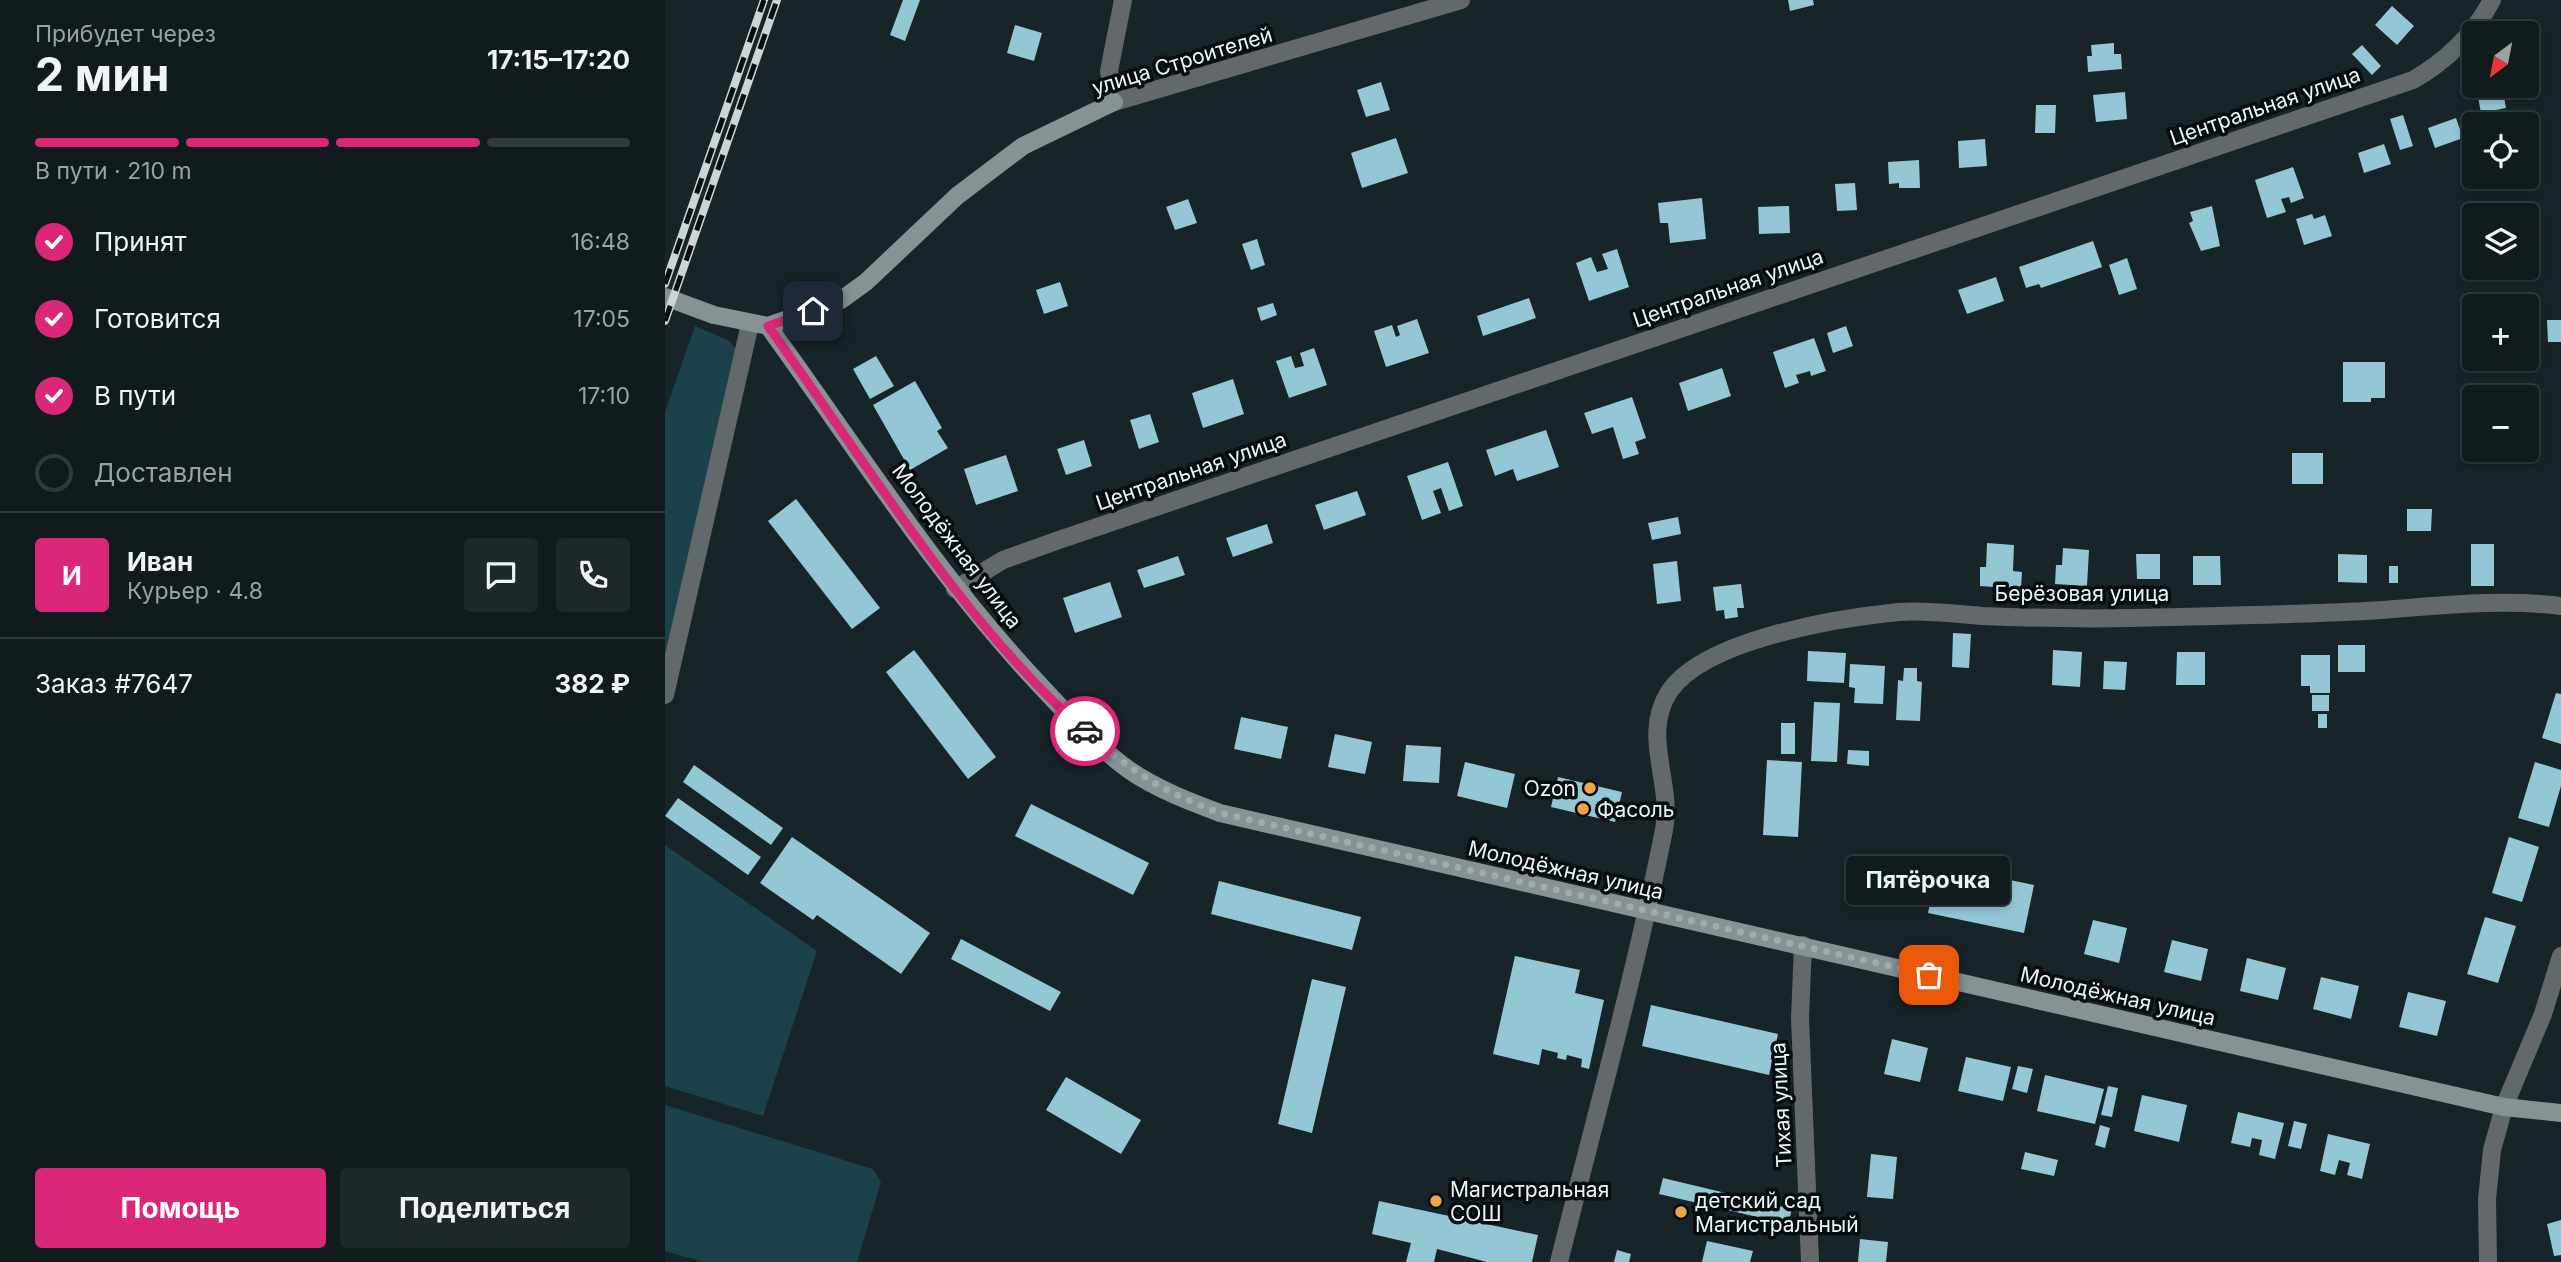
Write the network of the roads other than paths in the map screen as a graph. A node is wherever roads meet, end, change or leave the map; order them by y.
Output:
1 (1123, 0) edge
2 (1461, 0) edge
3 (2492, 0) edge
4 (1114, 102) junction
5 (665, 296) edge
6 (759, 325) junction
7 (955, 589) junction
8 (2561, 606) edge
9 (665, 695) edge
10 (1648, 911) junction
11 (1803, 945) junction
12 (2561, 956) edge
13 (2504, 1107) junction
14 (2561, 1113) edge
15 (1559, 1262) edge
16 (1810, 1262) edge
17 (2488, 1262) edge

1 - 4 street
2 - 4 street, улица Строителей
3 - 7 street, Центральная улица
4 - 6 street, улица Строителей
5 - 6 street
6 - 7 street, Молодёжная улица
6 - 9 street
7 - 10 street, Молодёжная улица
8 - 10 street, Берёзовая улица
10 - 11 street, Молодёжная улица
10 - 15 street
11 - 13 street, Молодёжная улица
11 - 16 street, Тихая улица
12 - 13 street
13 - 14 street, Молодёжная улица
13 - 17 street

